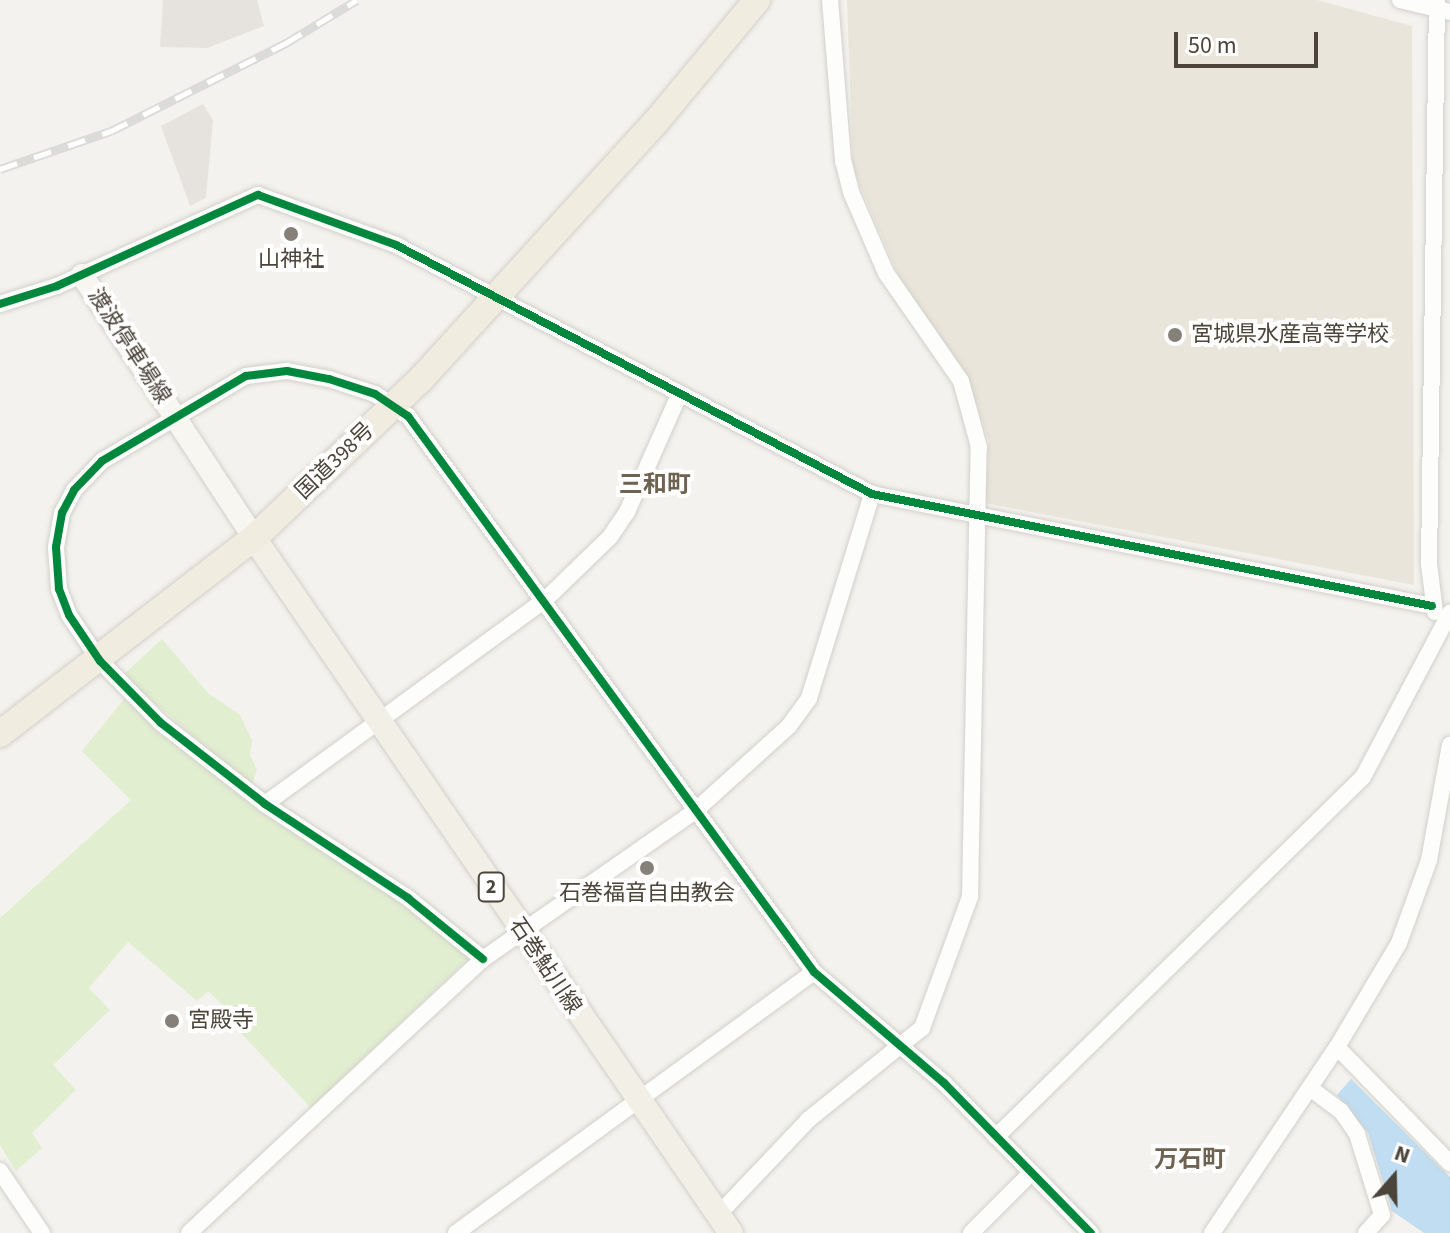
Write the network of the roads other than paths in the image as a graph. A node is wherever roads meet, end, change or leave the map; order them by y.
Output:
1 (757, 0) edge
2 (830, 0) edge
3 (1400, 0) edge
4 (1442, 7) edge
5 (82, 275) junction
6 (495, 299) junction
7 (0, 304) edge
8 (680, 393) junction
9 (394, 404) junction
10 (173, 415) junction
11 (872, 494) junction
12 (980, 518) junction
13 (254, 538) junction
14 (546, 599) junction
15 (1432, 606) junction
16 (1450, 613) edge
17 (1447, 637) edge
18 (100, 661) junction
19 (379, 723) junction
20 (0, 734) edge
21 (1450, 745) edge
22 (265, 804) junction
23 (695, 811) junction
24 (524, 935) junction
25 (483, 959) junction
26 (814, 972) junction
27 (905, 1046) junction
28 (1337, 1047) junction
29 (1310, 1088) junction
30 (636, 1099) junction
31 (996, 1137) junction
32 (1450, 1163) edge
33 (0, 1171) edge
34 (1029, 1175) junction
35 (724, 1224) edge
36 (42, 1233) edge
37 (189, 1233) edge
38 (456, 1233) edge
39 (971, 1233) edge
40 (1091, 1233) edge
41 (1212, 1233) edge
42 (1366, 1233) edge

1 - 6 highway, 国道398号
2 - 12 street
3 - 4 street
4 - 15 street
5 - 6 street
5 - 7 street
5 - 10 main road, 渡波停車場線
6 - 8 street
6 - 9 highway, 国道398号
8 - 11 street
8 - 14 street
9 - 10 street
9 - 13 highway, 国道398号
9 - 14 street
10 - 13 main road, 渡波停車場線
10 - 18 street
11 - 12 street
11 - 23 street
12 - 15 street
12 - 27 street
13 - 18 highway, 国道398号
13 - 19 main road, 石巻鮎川線 / 2
14 - 19 street
14 - 23 street
15 - 17 street
16 - 17 street
17 - 31 street
18 - 20 highway, 国道398号
18 - 22 street
19 - 22 street
19 - 24 main road, 石巻鮎川線 / 2
21 - 28 street
22 - 25 street
23 - 24 street
23 - 26 street
24 - 25 street
24 - 30 main road, 石巻鮎川線 / 2
25 - 37 street
26 - 27 street
26 - 30 street
27 - 31 street
27 - 35 street
28 - 29 street
28 - 32 street
29 - 41 street
29 - 42 street
30 - 35 main road, 石巻鮎川線 / 2
30 - 38 street
31 - 34 street
33 - 36 street
34 - 39 street
34 - 40 street

